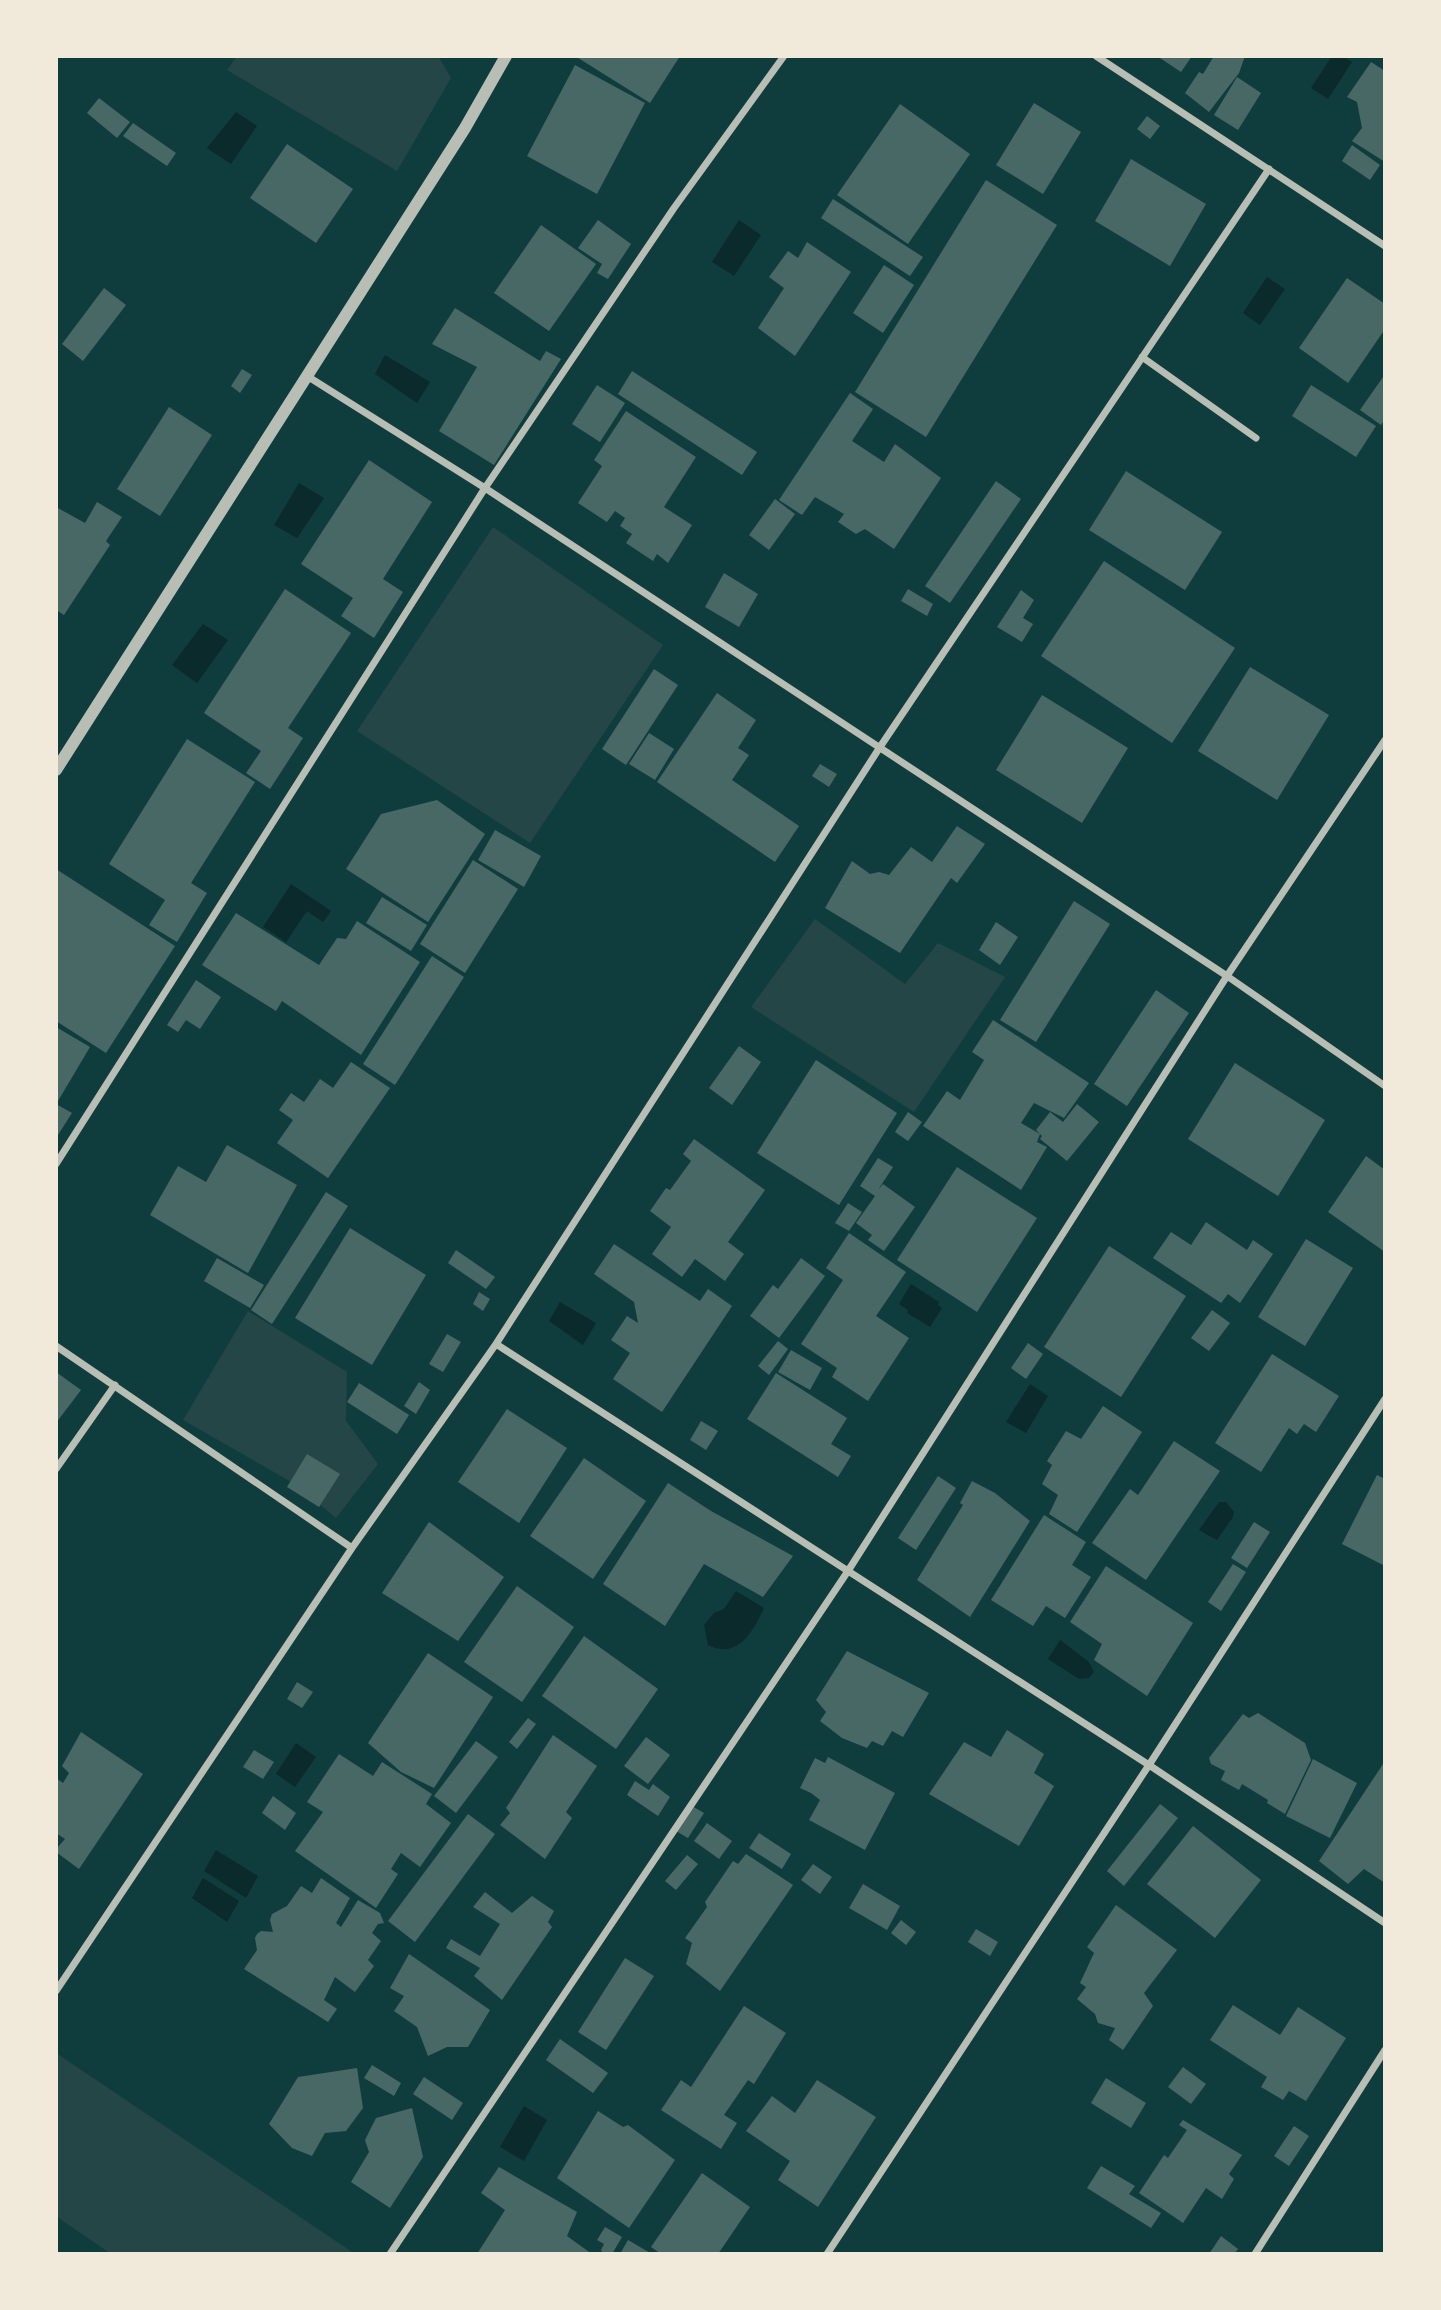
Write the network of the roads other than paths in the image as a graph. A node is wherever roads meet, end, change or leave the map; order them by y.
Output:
1 (506, 56) edge
2 (784, 56) edge
3 (1096, 56) edge
4 (1269, 169) junction
5 (1385, 246) edge
6 (1142, 357) junction
7 (307, 376) junction
8 (1256, 438) dead end
9 (485, 488) junction
10 (1385, 740) edge
11 (880, 747) junction
12 (56, 770) edge
13 (1227, 976) junction
14 (1385, 1086) edge
15 (56, 1164) edge
16 (496, 1344) junction
17 (56, 1346) edge
18 (115, 1385) junction
19 (1385, 1399) edge
20 (56, 1469) edge
21 (352, 1548) junction
22 (848, 1571) junction
23 (1149, 1765) junction
24 (1385, 1923) edge
25 (56, 1991) edge
26 (1385, 2050) edge
27 (390, 2254) edge
28 (827, 2254) edge
29 (1255, 2254) edge

1 - 7 street
2 - 9 street
3 - 4 street
4 - 5 street
4 - 6 street
6 - 8 street
6 - 11 street
7 - 9 street
7 - 12 street
9 - 11 street
9 - 15 street
10 - 13 street
11 - 13 street
11 - 16 street
13 - 14 street
13 - 22 street
16 - 21 street
16 - 22 street
17 - 18 street
18 - 20 street
18 - 21 street
19 - 23 street
21 - 25 street
22 - 23 street
22 - 27 street
23 - 24 street
23 - 28 street
26 - 29 street

